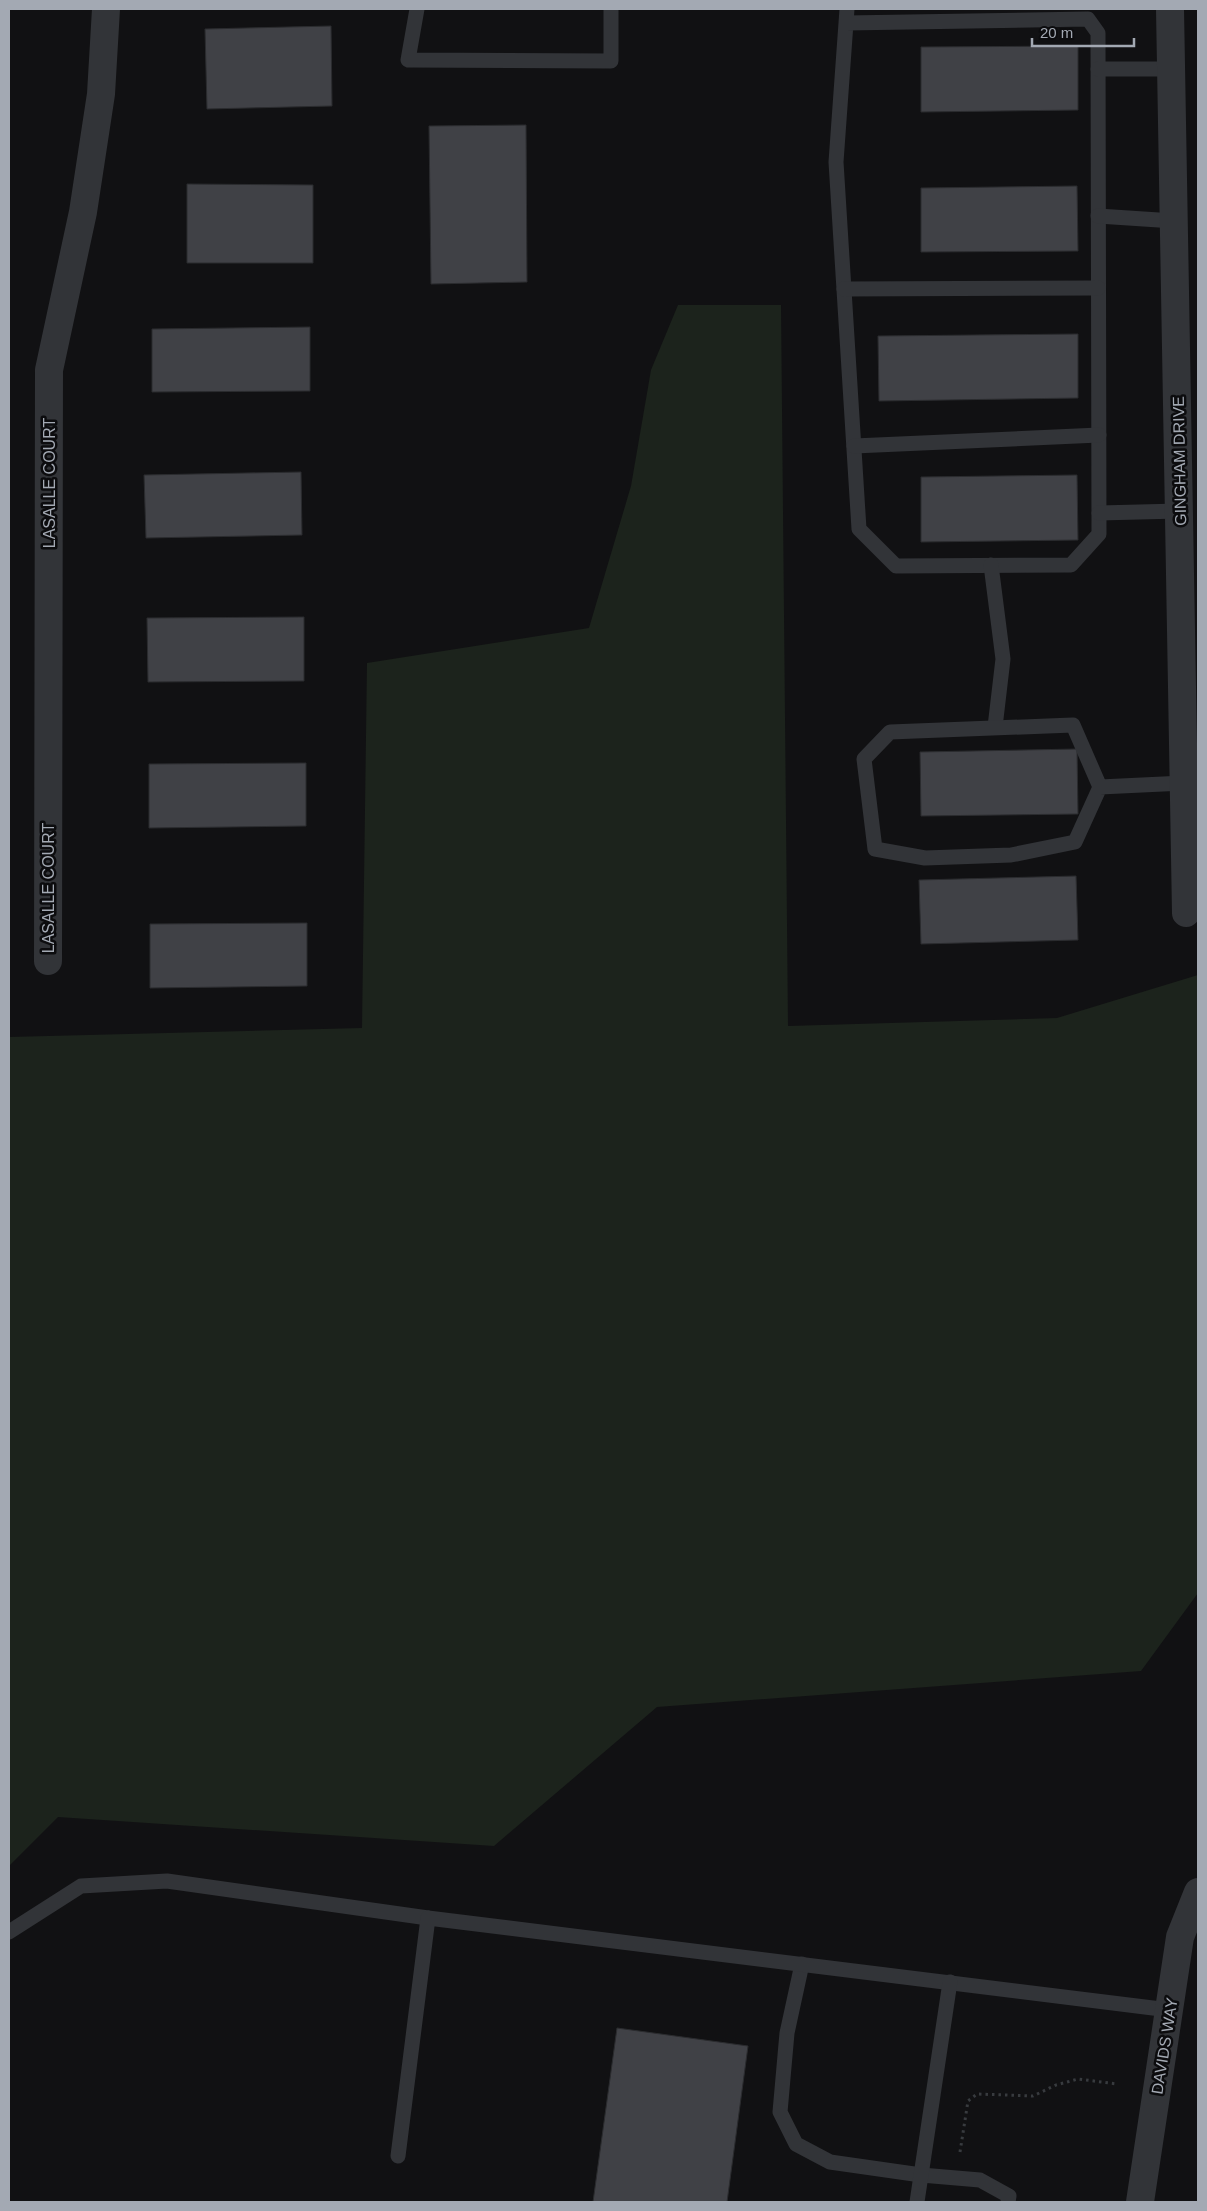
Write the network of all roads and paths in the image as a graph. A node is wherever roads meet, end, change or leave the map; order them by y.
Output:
1 (106, 9) edge
2 (417, 9) edge
3 (611, 9) edge
4 (1170, 9) edge
5 (846, 16) edge
6 (1098, 69) junction
7 (1171, 69) junction
8 (1098, 216) junction
9 (1174, 221) junction
10 (1098, 288) junction
11 (844, 290) junction
12 (1099, 435) junction
13 (854, 446) junction
14 (1180, 511) junction
15 (1099, 513) junction
16 (991, 565) junction
17 (996, 727) junction
18 (1184, 783) junction
19 (1100, 787) junction
20 (1186, 913) dead end
21 (48, 961) dead end
22 (1198, 1892) edge
23 (428, 1918) junction
24 (9, 1932) edge
25 (802, 1964) junction
26 (950, 1982) junction
27 (1169, 2010) junction
28 (1117, 2084) dead end
29 (398, 2156) dead end
30 (959, 2160) dead end
31 (921, 2175) junction
32 (917, 2202) edge
33 (1008, 2202) edge
34 (1140, 2202) edge

1 - 21 street, LASALLE COURT
2 - 3 lane
4 - 7 street, GINGHAM DRIVE
5 - 6 lane
5 - 11 lane
6 - 7 lane
6 - 8 lane
7 - 9 street, GINGHAM DRIVE
8 - 9 lane
8 - 10 lane
9 - 14 street, GINGHAM DRIVE
10 - 11 lane
10 - 12 lane
11 - 13 lane
12 - 13 lane
12 - 15 lane
13 - 16 lane
14 - 15 lane
14 - 18 street, GINGHAM DRIVE
15 - 16 lane
16 - 17 lane
17 - 19 lane
17 - 19 lane
18 - 19 lane
18 - 20 street, GINGHAM DRIVE
22 - 27 street, DAVIDS WAY
23 - 24 lane
23 - 25 lane
23 - 29 lane
25 - 26 lane
25 - 31 lane
26 - 27 lane
26 - 31 lane
27 - 34 street, DAVIDS WAY
28 - 30 path
31 - 32 lane
31 - 33 lane

